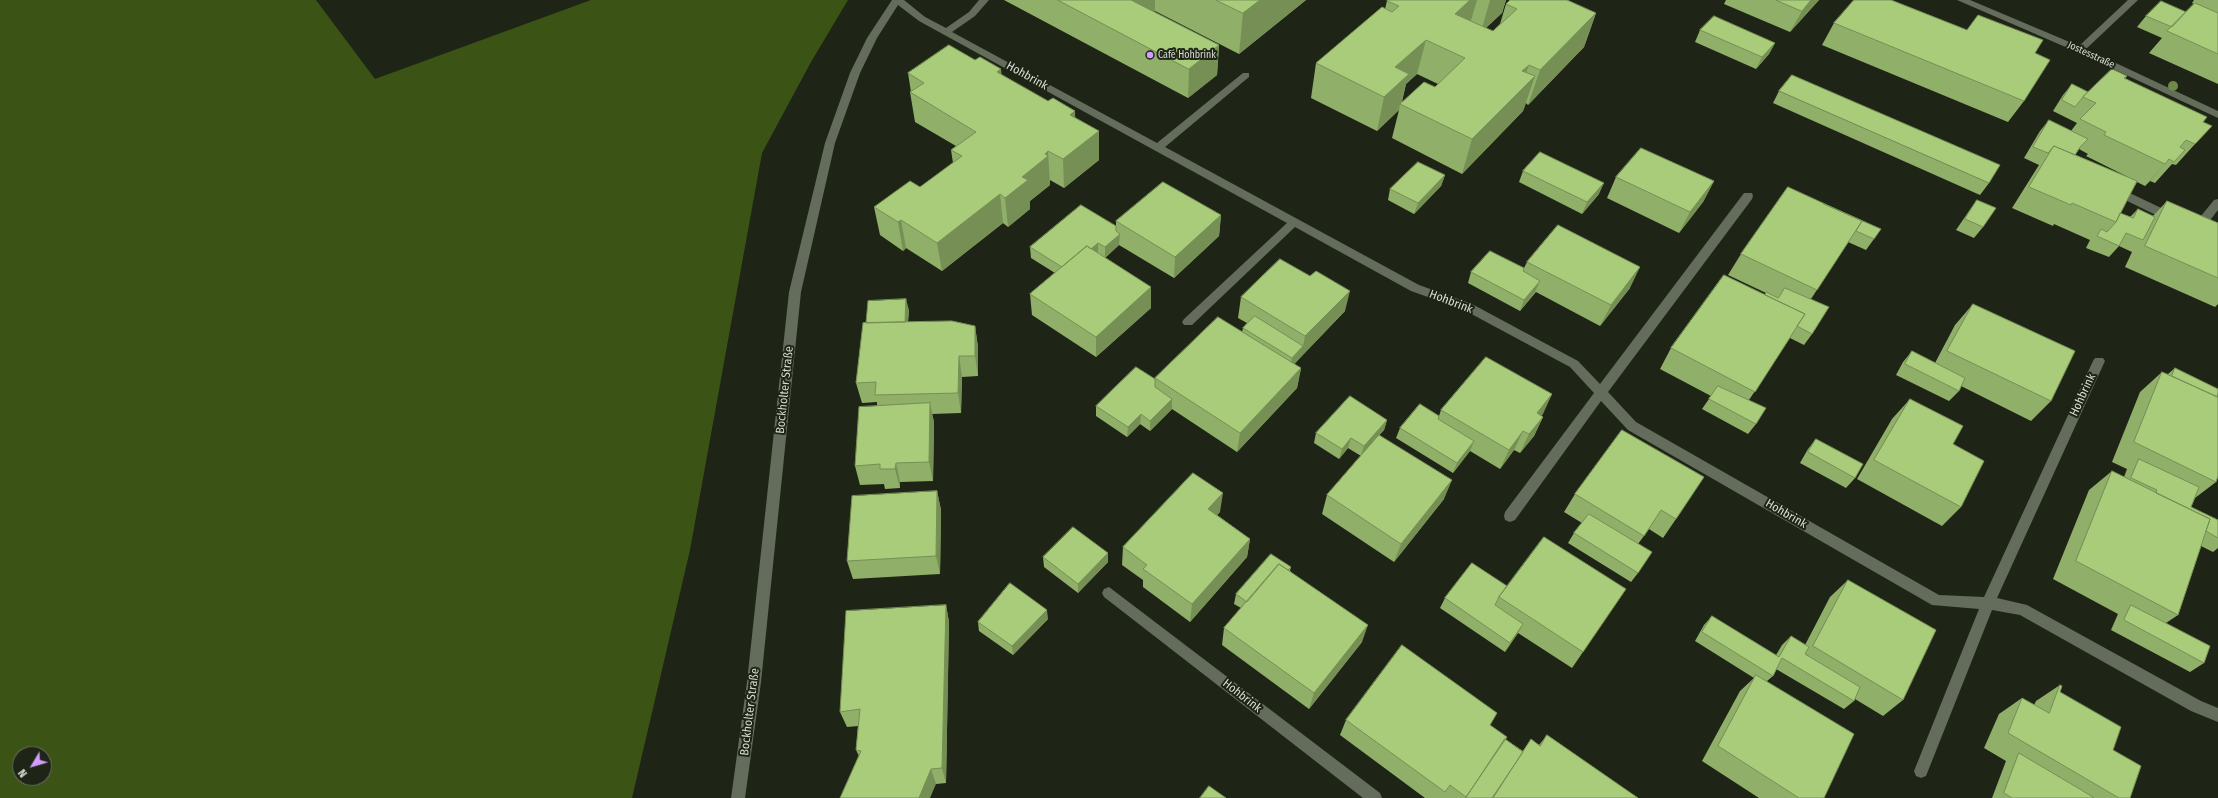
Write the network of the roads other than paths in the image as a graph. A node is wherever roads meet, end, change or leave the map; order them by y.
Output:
1 (897, 0) edge
2 (984, 0) edge
3 (1962, 0) edge
4 (2133, 0) edge
5 (946, 32) junction
6 (2080, 50) junction
7 (1246, 75) dead end
8 (2218, 115) edge
9 (1158, 148) junction
10 (2106, 185) edge
11 (1748, 196) dead end
12 (2218, 203) edge
13 (1293, 222) junction
14 (2189, 226) junction
15 (2207, 236) edge
16 (1188, 322) dead end
17 (2099, 361) dead end
18 (1600, 392) junction
19 (1510, 516) dead end
20 (1109, 593) dead end
21 (1988, 603) junction
22 (2218, 715) edge
23 (1921, 771) dead end
24 (738, 798) edge
25 (1375, 798) edge

1 - 5 street, Hohbrink
1 - 24 street, Bockholter Straße
2 - 5 street
3 - 6 street, Jostesstraße
4 - 6 street
5 - 9 street, Hohbrink
6 - 8 street, Jostesstraße
7 - 9 street
9 - 13 street, Hohbrink
10 - 14 street
11 - 18 street
12 - 14 street
13 - 16 street
13 - 18 street, Hohbrink
14 - 15 street
17 - 21 street, Hohbrink
18 - 19 street
18 - 21 street, Hohbrink
20 - 25 street, Hohbrink
21 - 22 street, Hohbrink
21 - 23 street, Hohbrink

